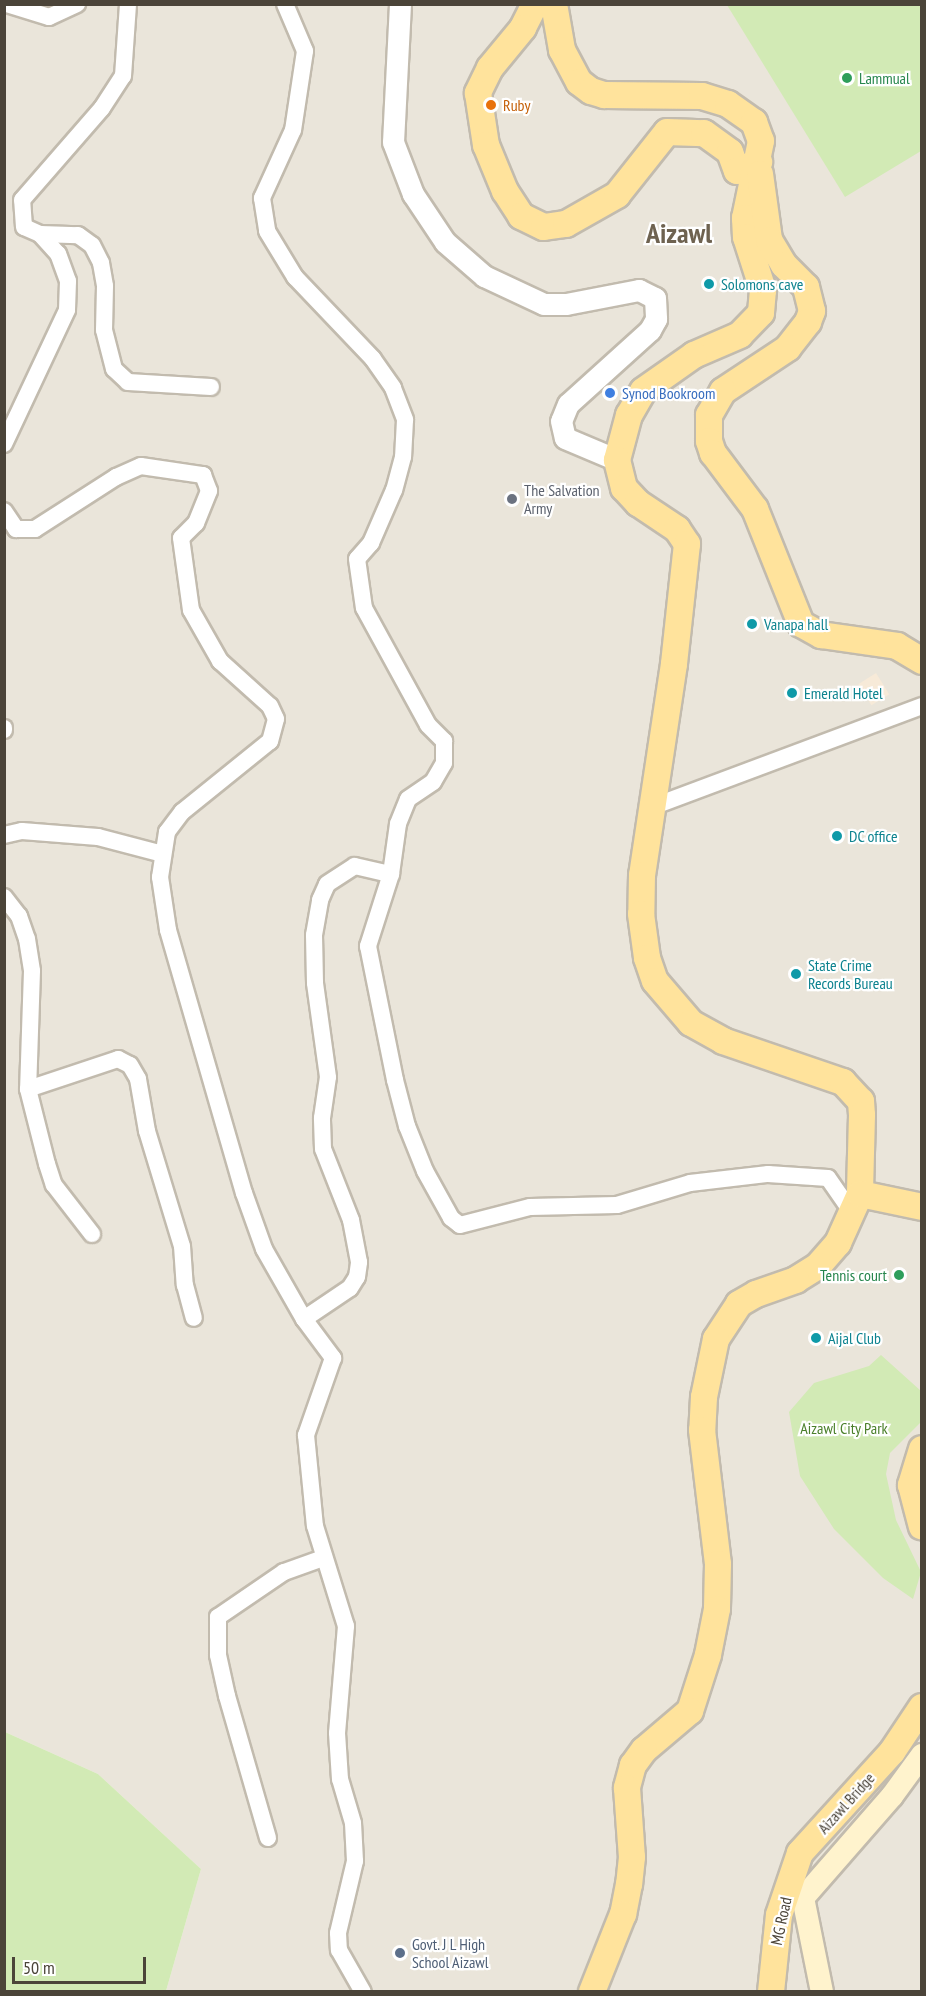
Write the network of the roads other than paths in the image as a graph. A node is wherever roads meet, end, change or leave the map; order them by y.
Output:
1 (77, 4) edge
2 (129, 4) edge
3 (285, 4) edge
4 (400, 4) edge
5 (535, 4) edge
6 (554, 4) edge
7 (12, 6) edge
8 (759, 162) junction
9 (40, 234) junction
10 (212, 387) dead end
11 (4, 444) edge
12 (617, 460) junction
13 (4, 511) edge
14 (921, 661) edge
15 (921, 706) edge
16 (652, 807) junction
17 (4, 835) edge
18 (163, 854) junction
19 (391, 873) junction
20 (4, 897) edge
21 (28, 1089) junction
22 (856, 1204) junction
23 (921, 1207) edge
24 (92, 1234) dead end
25 (194, 1318) dead end
26 (304, 1319) junction
27 (921, 1449) edge
28 (921, 1527) edge
29 (323, 1558) junction
30 (921, 1707) edge
31 (921, 1755) edge
32 (268, 1838) dead end
33 (800, 1853) joint
34 (363, 1992) edge
35 (592, 1992) edge
36 (771, 1992) edge
37 (822, 1992) edge

1 - 7 street
2 - 9 street
3 - 19 street
4 - 12 street
5 - 8 main road
6 - 8 main road
8 - 12 main road
8 - 14 main road
9 - 10 street
9 - 11 street
12 - 16 main road
13 - 18 street
15 - 16 street
16 - 22 main road
17 - 18 street
18 - 26 street
19 - 22 street
19 - 26 street
20 - 21 street
21 - 24 street
21 - 25 street
22 - 23 main road
22 - 35 main road
26 - 29 street
27 - 28 main road
29 - 32 street
29 - 34 street
30 - 33 main road, Aizawl Bridge
31 - 37 main road
33 - 36 main road, MG Road

